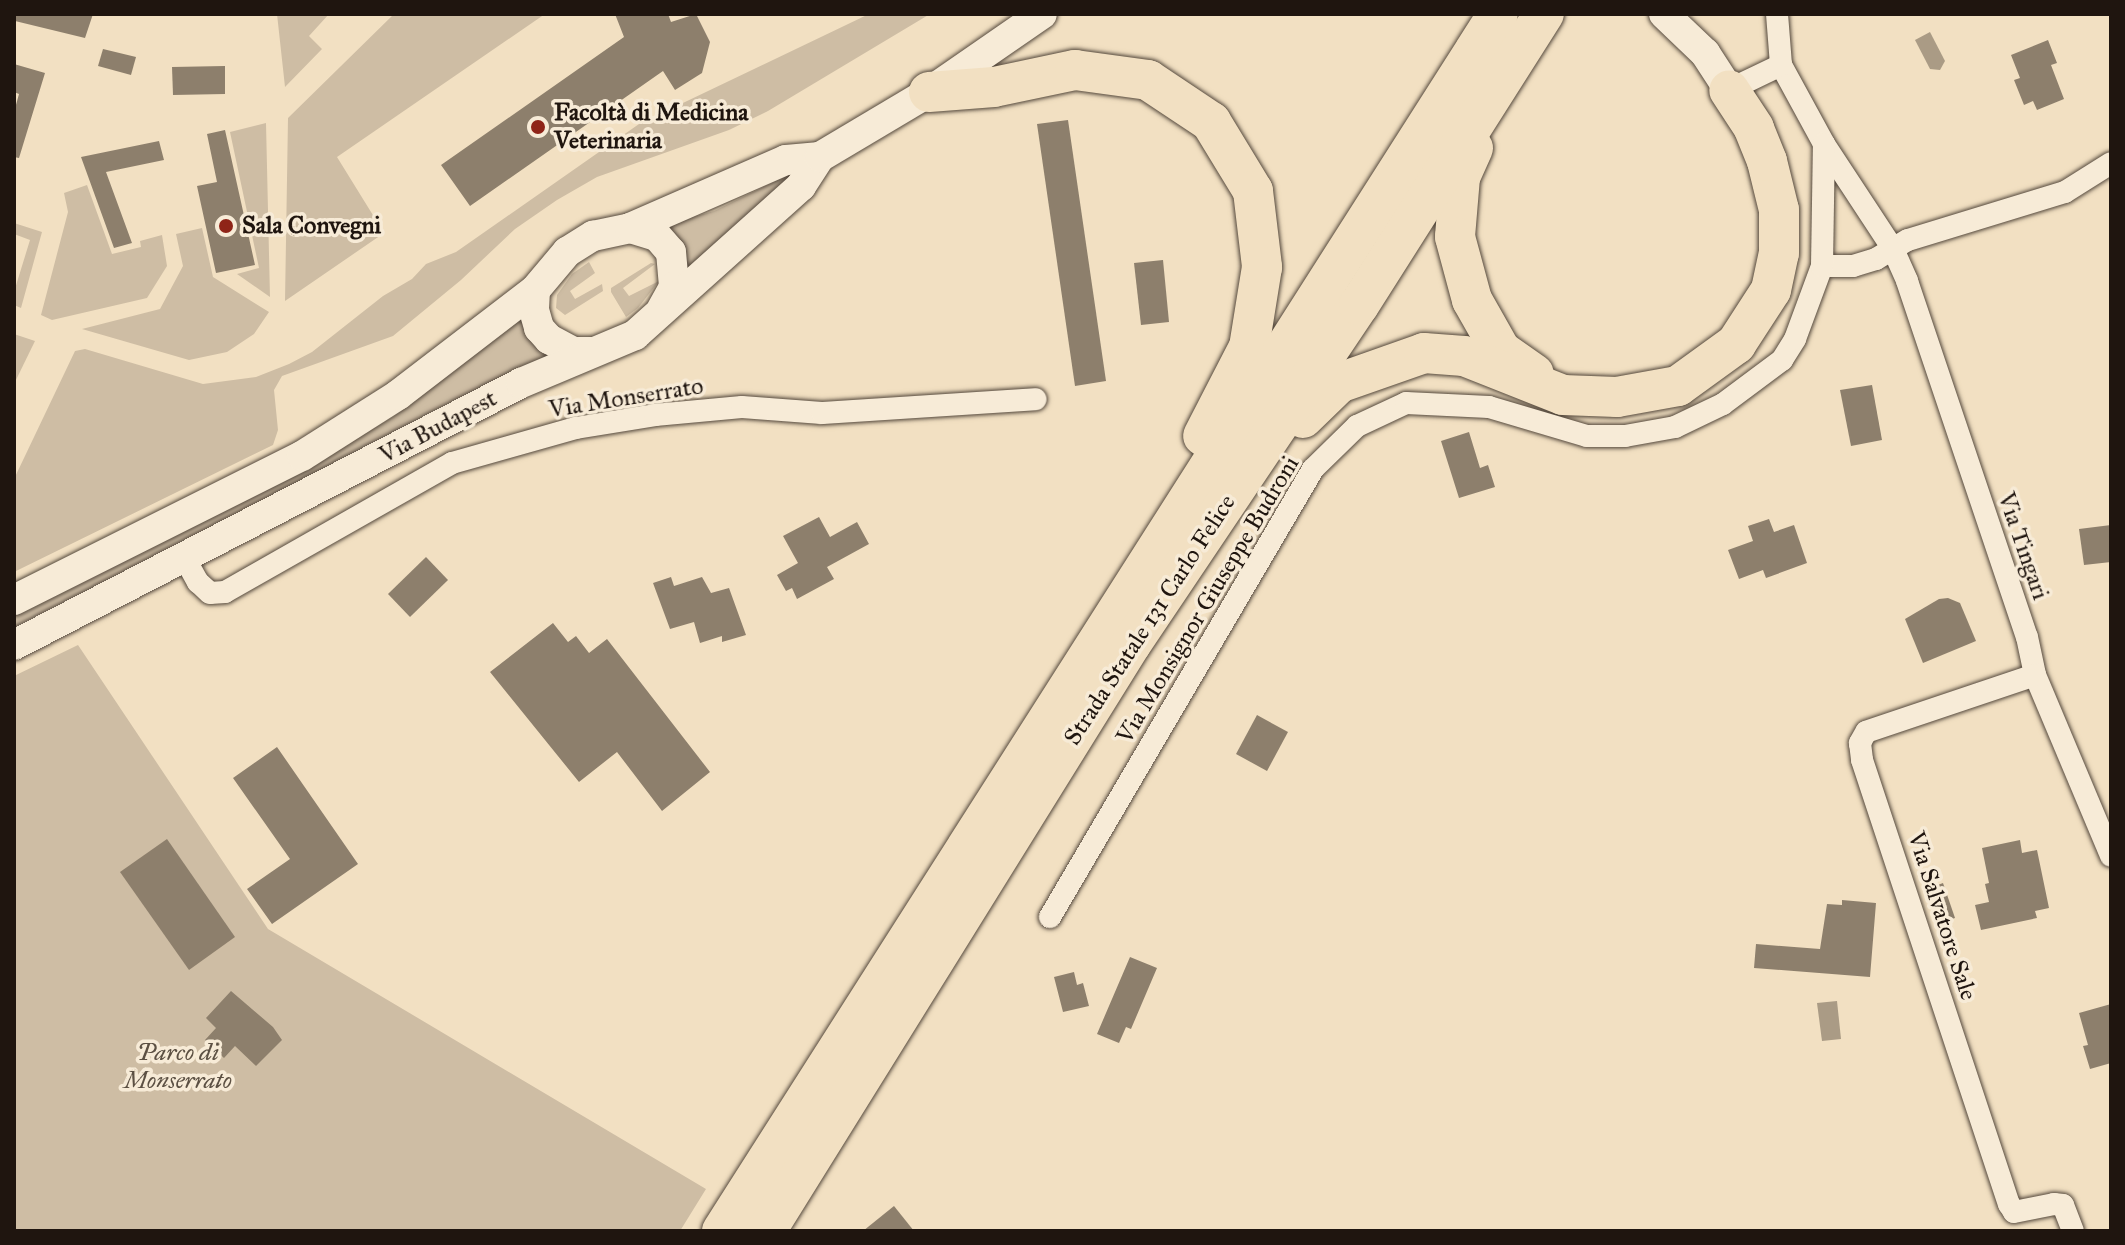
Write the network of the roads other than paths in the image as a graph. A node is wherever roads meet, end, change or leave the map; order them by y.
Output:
1 (1042, 14) edge
2 (1498, 14) edge
3 (1544, 14) edge
4 (1664, 14) edge
5 (1777, 14) edge
6 (1512, 64) junction
7 (1781, 65) junction
8 (1729, 90) junction
9 (929, 92) junction
10 (1824, 144) junction
11 (820, 157) junction
12 (2111, 163) edge
13 (630, 228) junction
14 (1893, 249) junction
15 (1822, 266) junction
16 (535, 290) junction
17 (659, 314) junction
18 (593, 352) junction
19 (1563, 395) junction
20 (1036, 399) dead end
21 (184, 557) junction
22 (14, 600) edge
23 (1131, 644) junction
24 (14, 645) edge
25 (2035, 675) junction
26 (1073, 680) junction
27 (2111, 856) edge
28 (1050, 917) dead end
29 (722, 1231) edge
30 (766, 1231) edge
31 (2073, 1231) edge

1 - 9 main road, Via Budapest
2 - 26 highway, Strada Statale 131 Carlo Felice
3 - 6 highway, Strada Statale 131 Carlo Felice
4 - 8 main road
5 - 7 street
6 - 19 highway
6 - 23 highway, Strada Statale 131 Carlo Felice
7 - 8 street
7 - 10 street, Via Tingari
8 - 19 highway
9 - 11 main road, Via Budapest
9 - 26 highway
10 - 14 street, Via Tingari
10 - 15 street, Via Tingari
11 - 13 main road, Via Budapest
11 - 17 main road, Via Budapest
12 - 14 street
13 - 16 main road, Via Budapest
13 - 17 main road
14 - 15 street
14 - 25 street, Via Tingari
15 - 28 street, Via Monsignor Giuseppe Budroni
16 - 18 main road
16 - 22 main road, Via Budapest
17 - 18 main road, Via Budapest
18 - 21 main road, Via Budapest
19 - 23 highway
20 - 21 street, Via Monserrato
21 - 24 main road, Via Budapest
23 - 30 highway, Strada Statale 131 Carlo Felice
25 - 27 street, Via Tingari
25 - 31 street, Via Salvatore Sale
26 - 29 highway, Strada Statale 131 Carlo Felice

